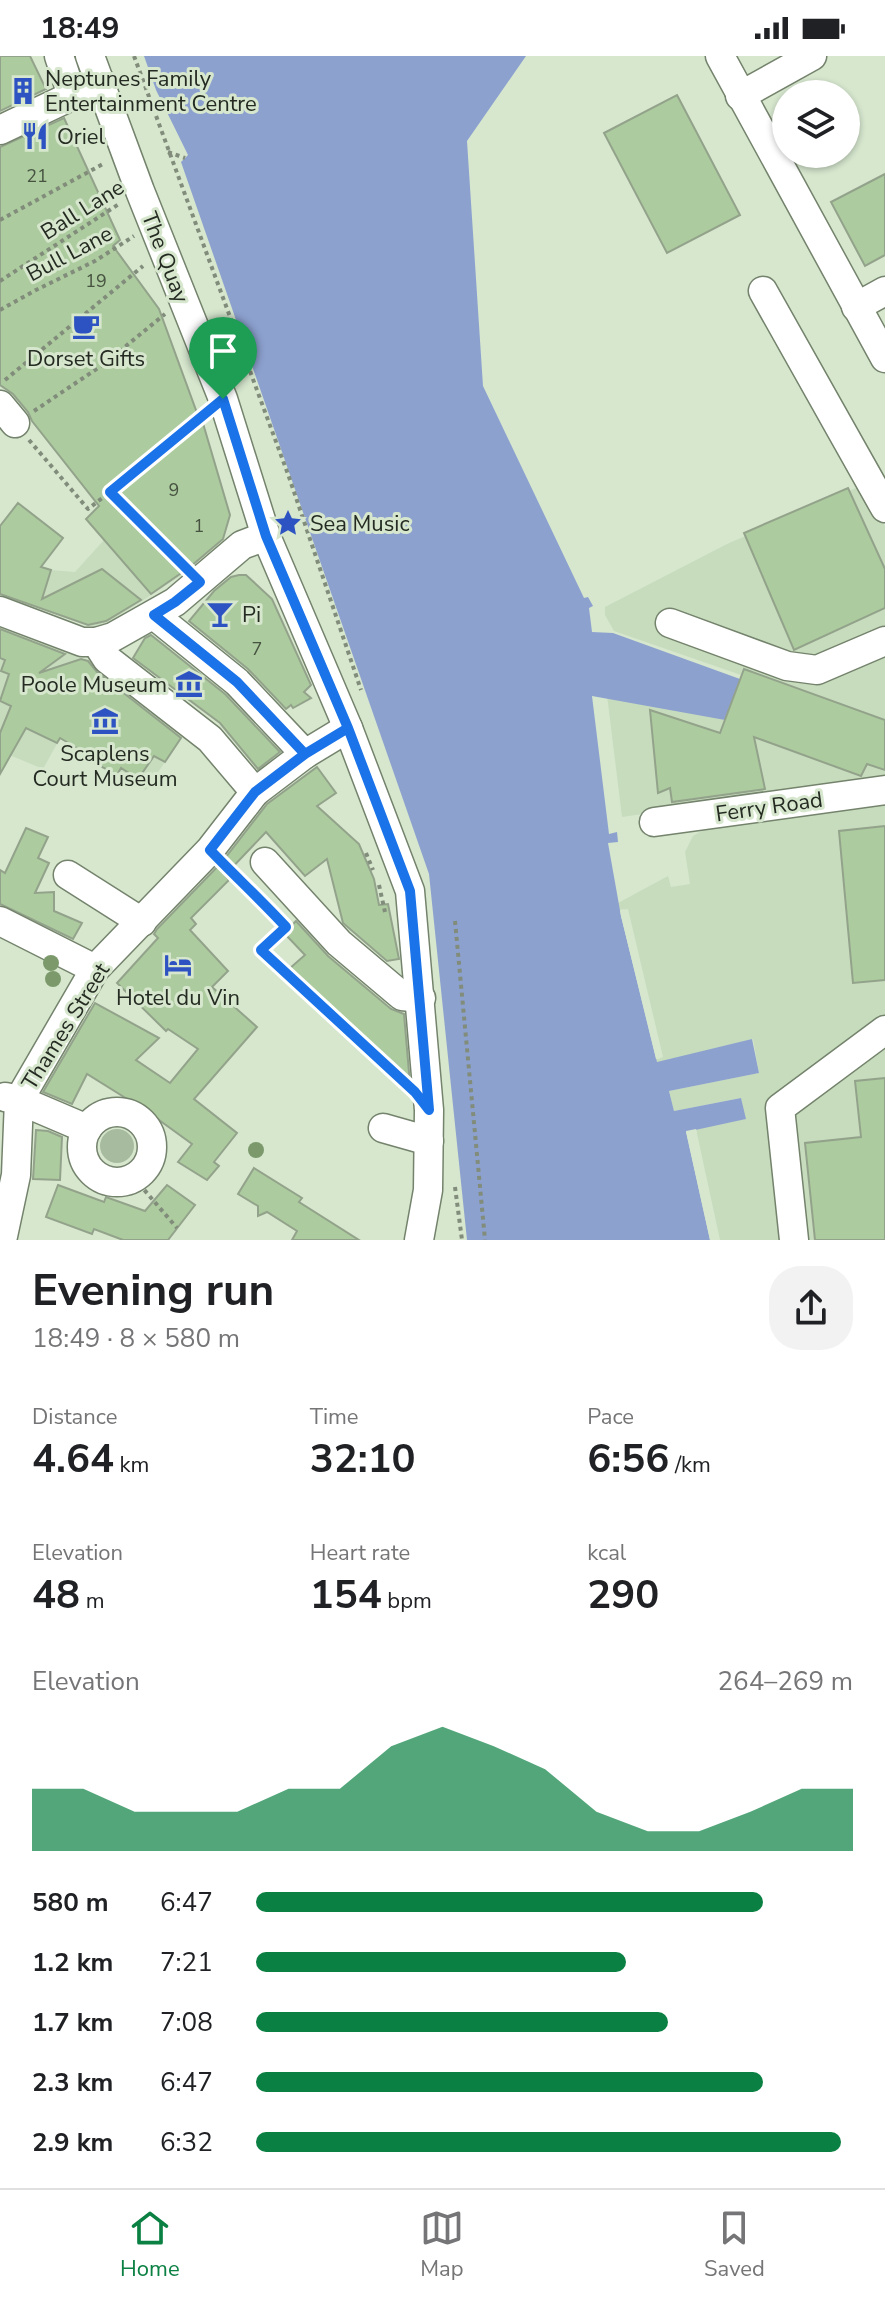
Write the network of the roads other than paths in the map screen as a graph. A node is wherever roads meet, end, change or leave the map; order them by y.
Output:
1 (59, 56) edge
2 (720, 56) edge
3 (812, 56) edge
4 (96, 69) edge
5 (72, 95) junction
6 (740, 96) junction
7 (0, 130) edge
8 (763, 291) dead end
9 (885, 291) edge
10 (856, 307) junction
11 (885, 358) edge
12 (885, 508) edge
13 (266, 536) junction
14 (0, 611) edge
15 (154, 615) junction
16 (670, 623) dead end
17 (885, 641) edge
18 (96, 642) junction
19 (348, 728) junction
20 (305, 754) junction
21 (885, 790) edge
22 (255, 792) junction
23 (654, 822) dead end
24 (265, 862) dead end
25 (68, 875) dead end
26 (0, 921) edge
27 (142, 922) junction
28 (95, 969) junction
29 (421, 998) junction
30 (885, 1030) edge
31 (10, 1098) edge
32 (383, 1128) dead end
33 (87, 1129) junction
34 (429, 1141) junction
35 (3, 1236) dead end
36 (419, 1240) edge
37 (794, 1240) edge

1 - 5 street
2 - 6 street
3 - 6 street
4 - 5 street
4 - 13 street, The Quay
5 - 7 street
6 - 10 street
8 - 12 street
9 - 10 street
10 - 11 street
13 - 15 street
13 - 19 street, The Quay
14 - 18 street
15 - 18 street
15 - 20 street
16 - 17 street
18 - 22 street
19 - 20 street, Thames Street
19 - 29 street, The Quay
20 - 22 street, Thames Street
21 - 23 street, Ferry Road
22 - 27 street, Thames Street
24 - 29 street
25 - 27 street
26 - 28 street
27 - 28 street, Thames Street
28 - 31 street, Thames Street
29 - 34 street, The Quay
30 - 37 street
31 - 33 street
31 - 35 street, Thames Street
32 - 34 street
33 - 33 street
34 - 36 street, The Quay

